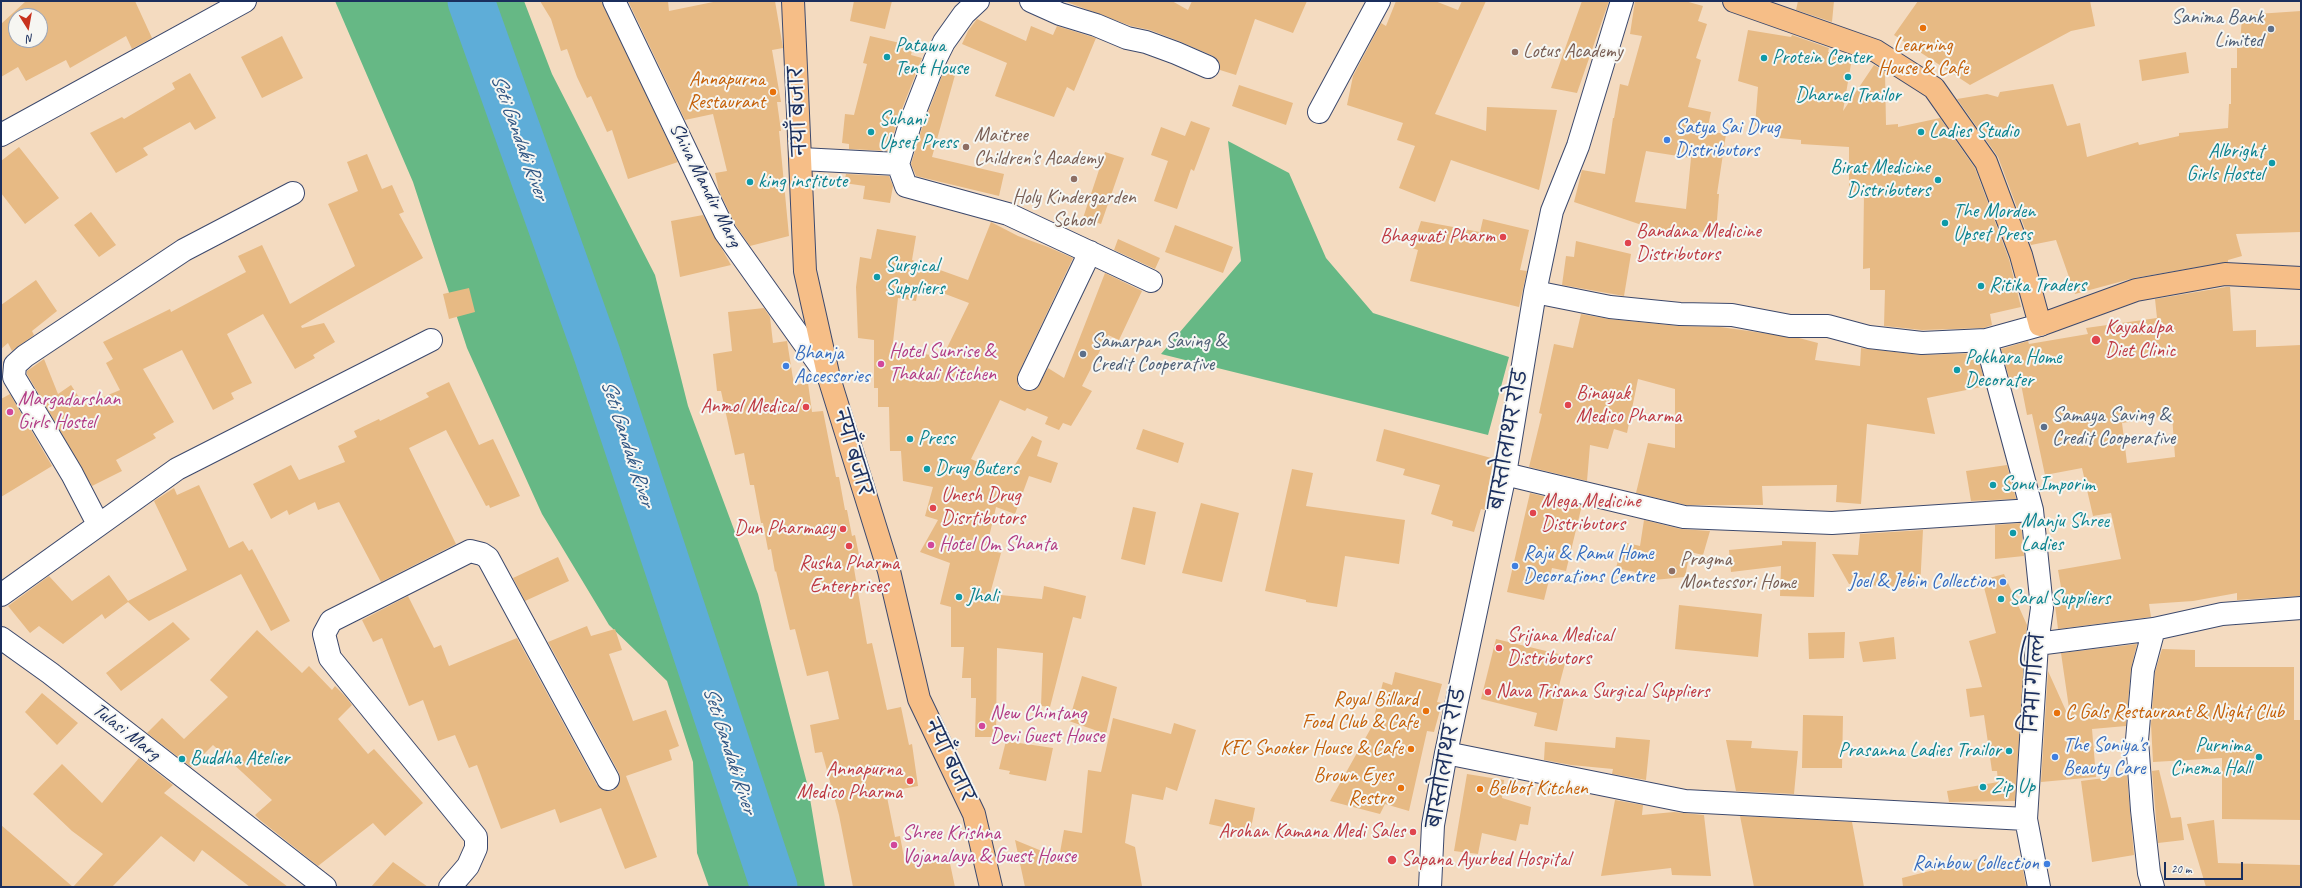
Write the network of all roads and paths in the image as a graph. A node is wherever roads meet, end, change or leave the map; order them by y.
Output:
1 (244, 1) edge
2 (614, 1) edge
3 (794, 1) edge
4 (978, 1) edge
5 (1032, 1) edge
6 (1379, 1) edge
7 (1622, 1) edge
8 (1734, 1) edge
9 (1208, 67) dead end
10 (1319, 112) dead end
11 (1, 135) edge
12 (801, 159) junction
13 (898, 164) junction
14 (294, 193) dead end
15 (1090, 252) junction
16 (2301, 278) edge
17 (1151, 281) dead end
18 (1534, 292) junction
19 (2040, 325) junction
20 (431, 340) dead end
21 (1986, 340) junction
22 (829, 378) junction
23 (1029, 380) dead end
24 (1505, 474) junction
25 (2032, 510) junction
26 (98, 524) junction
27 (1, 595) edge
28 (2301, 608) edge
29 (2154, 629) junction
30 (1, 638) edge
31 (2037, 644) junction
32 (1446, 753) junction
33 (608, 779) dead end
34 (2026, 819) junction
35 (325, 887) edge
36 (450, 887) edge
37 (991, 887) edge
38 (1430, 887) edge
39 (2039, 887) edge
40 (2153, 887) edge

1 - 11 street
2 - 22 street, Shiva Mandir Marg
3 - 12 main road, नयाँ बजार
4 - 13 street
5 - 9 street
6 - 10 street
7 - 18 street, बास्तोलाथर रोड
8 - 19 main road
12 - 13 street
12 - 22 main road, नयाँ बजार
13 - 15 street
14 - 26 street
15 - 17 street
15 - 23 street
16 - 19 main road
18 - 21 street
18 - 24 street, बास्तोलाथर रोड
19 - 21 street
20 - 26 street
21 - 25 street, निभा गल्लि
22 - 37 main road, नयाँ बजार
24 - 25 street
24 - 32 street, बास्तोलाथर रोड
25 - 31 street, निभा गल्लि
26 - 27 street
28 - 29 street
29 - 31 street
29 - 40 street
30 - 35 street, Tulasi Marg
31 - 34 street, निभा गल्लि
32 - 34 street
32 - 38 street, बास्तोलाथर रोड
33 - 36 street
34 - 39 street, निभा गल्लि

